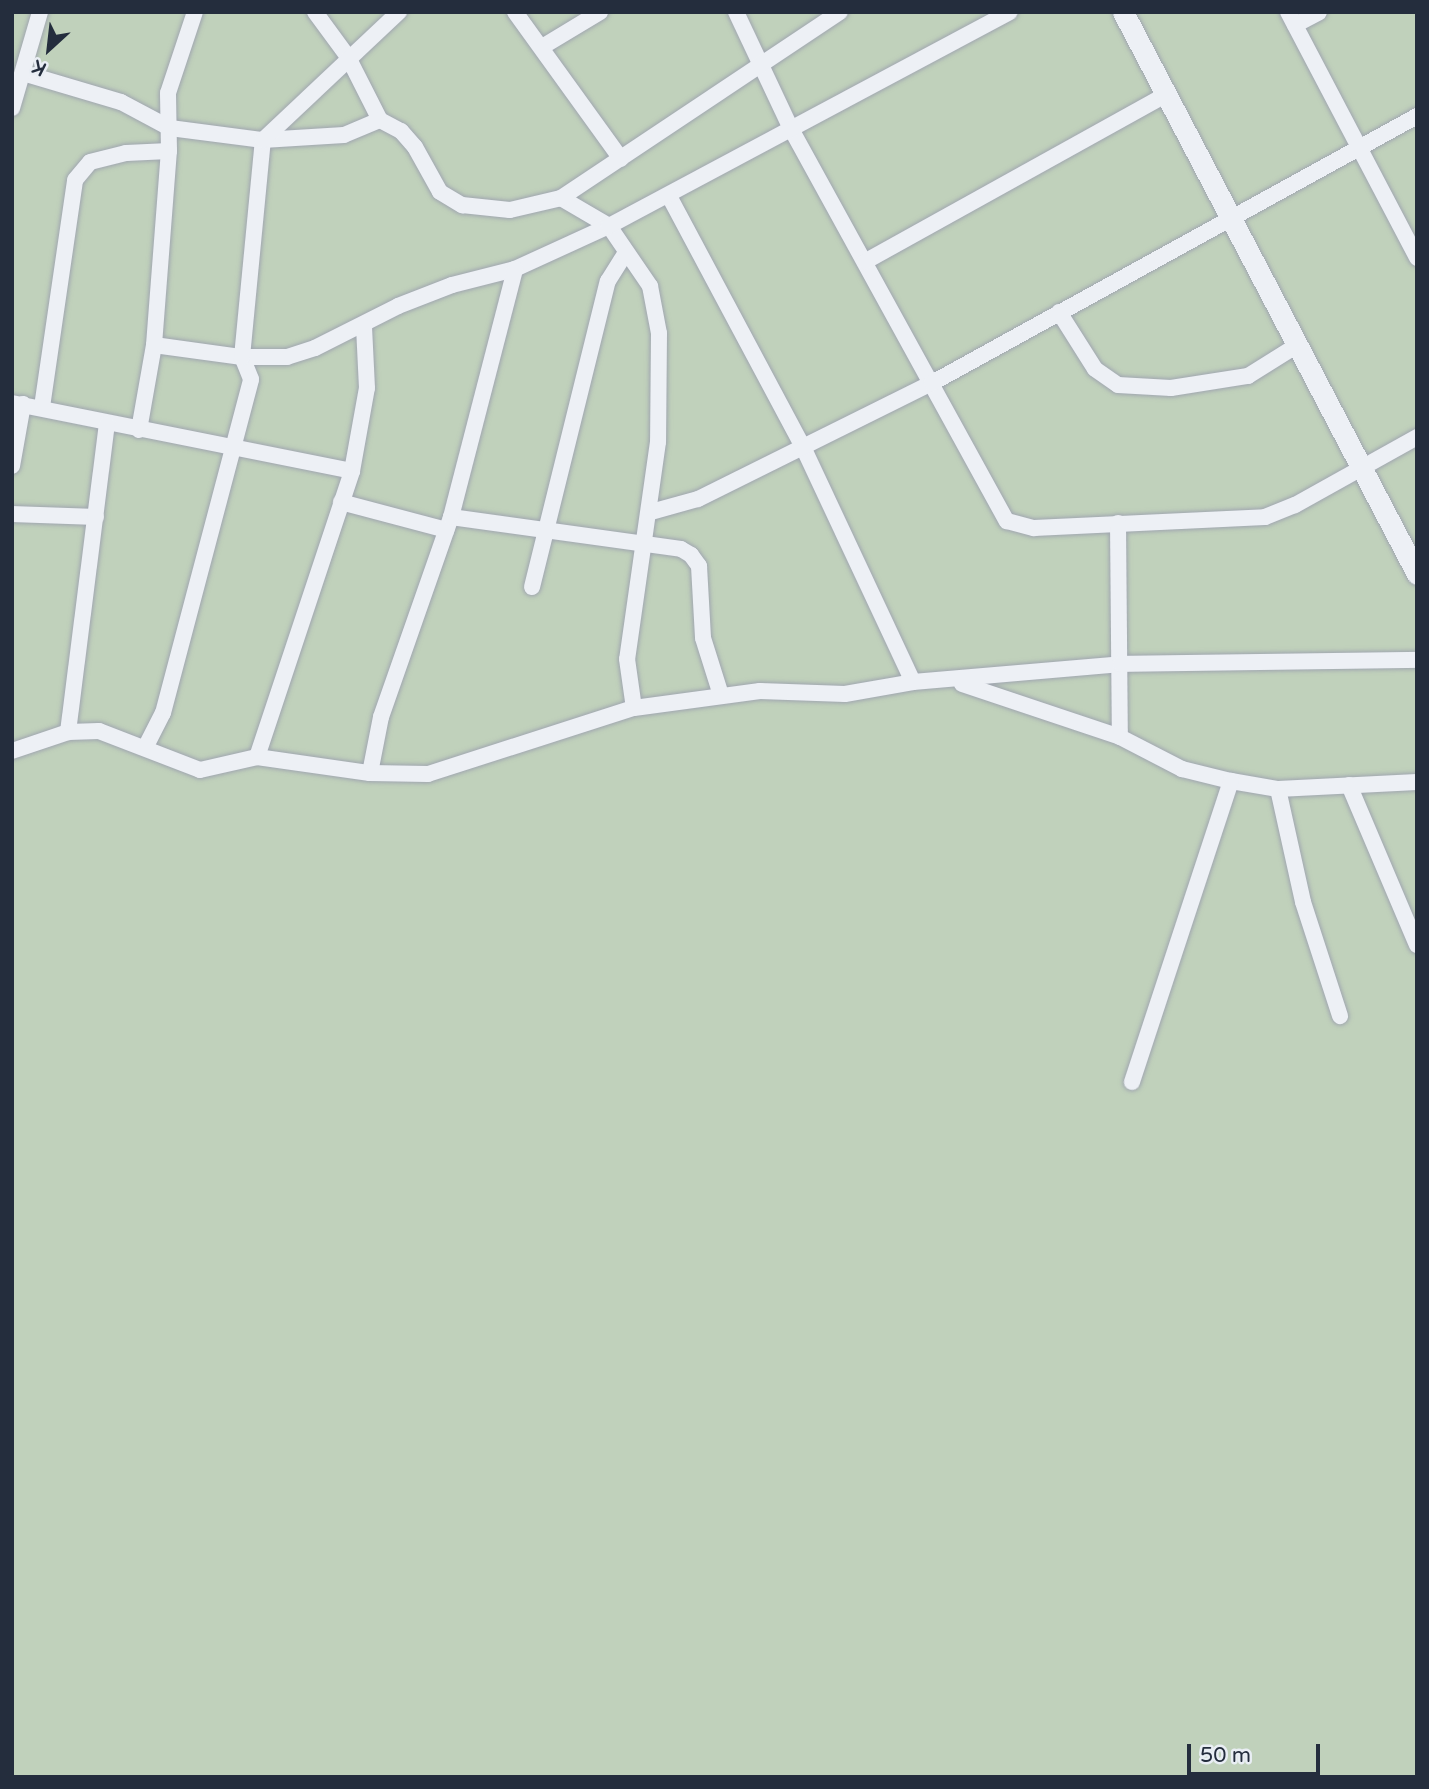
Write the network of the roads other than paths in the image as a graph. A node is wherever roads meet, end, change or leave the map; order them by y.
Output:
1 (40, 12) edge
2 (195, 12) edge
3 (315, 12) edge
4 (398, 12) edge
5 (515, 12) edge
6 (600, 12) edge
7 (736, 12) edge
8 (840, 12) edge
9 (1009, 12) edge
10 (1123, 12) edge
11 (1319, 12) edge
12 (1292, 19) edge
13 (542, 47) junction
14 (348, 57) junction
15 (761, 61) junction
16 (23, 73) junction
17 (1167, 95) junction
18 (12, 108) edge
19 (1417, 116) edge
20 (380, 120) junction
21 (790, 127) junction
22 (170, 128) junction
23 (262, 140) junction
24 (1359, 146) junction
25 (169, 151) junction
26 (621, 159) junction
27 (669, 196) junction
28 (561, 198) junction
29 (1231, 220) junction
30 (608, 226) junction
31 (626, 252) junction
32 (1417, 258) edge
33 (866, 261) junction
34 (515, 269) junction
35 (1059, 312) junction
36 (364, 327) junction
37 (154, 345) junction
38 (1296, 346) junction
39 (242, 357) junction
40 (932, 383) junction
41 (18, 404) edge
42 (42, 407) junction
43 (107, 424) junction
44 (139, 430) junction
45 (1417, 438) edge
46 (233, 447) junction
47 (803, 447) junction
48 (12, 466) edge
49 (352, 471) junction
50 (1361, 471) junction
51 (341, 502) junction
52 (650, 512) junction
53 (12, 513) edge
54 (96, 517) junction
55 (448, 523) junction
56 (1118, 523) junction
57 (546, 532) junction
58 (644, 546) junction
59 (1417, 574) edge
60 (532, 587) dead end
61 (1417, 660) edge
62 (1121, 664) junction
63 (913, 682) junction
64 (956, 682) junction
65 (721, 695) junction
66 (634, 708) junction
67 (68, 732) junction
68 (1120, 737) junction
69 (145, 748) junction
70 (12, 751) edge
71 (257, 757) junction
72 (370, 774) junction
73 (1231, 781) junction
74 (1417, 782) edge
75 (1349, 785) junction
76 (1278, 789) junction
77 (1411, 913) edge
78 (1417, 945) edge
79 (1340, 1016) dead end
80 (1132, 1082) dead end

1 - 16 street
2 - 22 street
3 - 14 street
4 - 14 street
5 - 13 street
6 - 13 street
7 - 15 street
8 - 15 street
9 - 21 street
10 - 17 street
11 - 12 street
12 - 24 street
13 - 26 street
14 - 20 street
14 - 23 street
15 - 21 street
15 - 26 street
16 - 18 street
16 - 22 street
17 - 29 street
17 - 33 street
19 - 24 street
20 - 23 street
20 - 28 street
21 - 27 street
21 - 33 street
22 - 23 street
22 - 25 street
23 - 39 street
24 - 29 street
24 - 32 street
25 - 37 street
25 - 42 street
26 - 28 street
27 - 30 street
27 - 47 street
28 - 30 street
29 - 35 street
29 - 38 street
30 - 31 street
30 - 34 street
31 - 52 street
31 - 57 street
33 - 40 street
34 - 36 street
34 - 55 street
35 - 38 street
35 - 40 street
36 - 39 street
36 - 49 street
37 - 39 street
37 - 44 street
38 - 50 street
39 - 46 street
40 - 47 street
40 - 56 street
41 - 42 street
41 - 48 street
42 - 43 street
43 - 44 street
43 - 54 street
44 - 46 street
45 - 50 street
46 - 49 street
46 - 69 street
47 - 52 street
47 - 63 street
49 - 51 street
50 - 56 street
50 - 59 street
51 - 55 street
51 - 71 street
52 - 58 street
53 - 54 street
54 - 67 street
55 - 57 street
55 - 72 street
56 - 62 street
57 - 58 street
57 - 60 street
58 - 65 street
58 - 66 street
61 - 62 street
62 - 64 street
62 - 68 street
63 - 64 street
63 - 65 street
64 - 68 street
65 - 66 street
66 - 72 street
67 - 69 street
67 - 70 street
68 - 73 street
69 - 71 street
71 - 72 street
73 - 76 street
73 - 80 street
74 - 75 street
75 - 76 street
75 - 77 street
76 - 79 street
77 - 78 street

